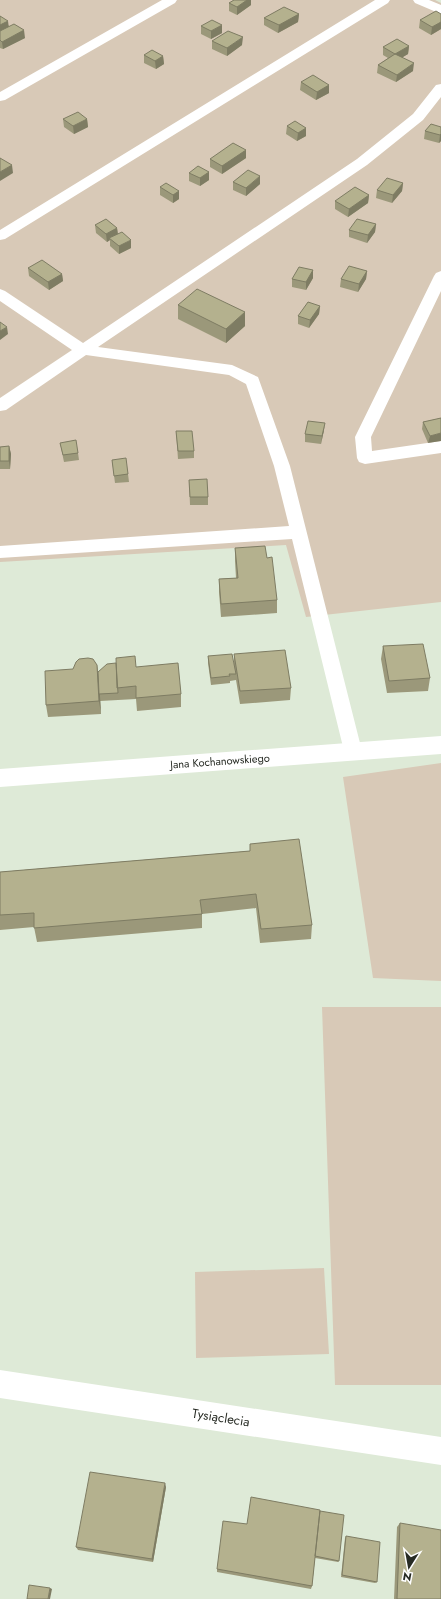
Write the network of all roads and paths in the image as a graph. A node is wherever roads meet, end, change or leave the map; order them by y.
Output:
1 (171, 0) edge
2 (384, 0) edge
3 (419, 0) edge
4 (441, 10) edge
5 (441, 88) edge
6 (0, 97) edge
7 (0, 236) edge
8 (441, 276) edge
9 (0, 294) edge
10 (83, 350) junction
11 (0, 406) edge
12 (441, 447) edge
13 (298, 532) junction
14 (0, 552) edge
15 (441, 745) edge
16 (353, 751) junction
17 (0, 778) edge
18 (0, 1384) edge
19 (441, 1451) edge

1 - 6 lane
2 - 7 lane
3 - 4 lane
5 - 10 lane
8 - 12 lane
9 - 10 lane
10 - 11 lane
10 - 13 lane
13 - 14 lane
13 - 16 lane
15 - 16 street, Jana Kochanowskiego
16 - 17 street, Jana Kochanowskiego
18 - 19 street, Tysiąclecia

